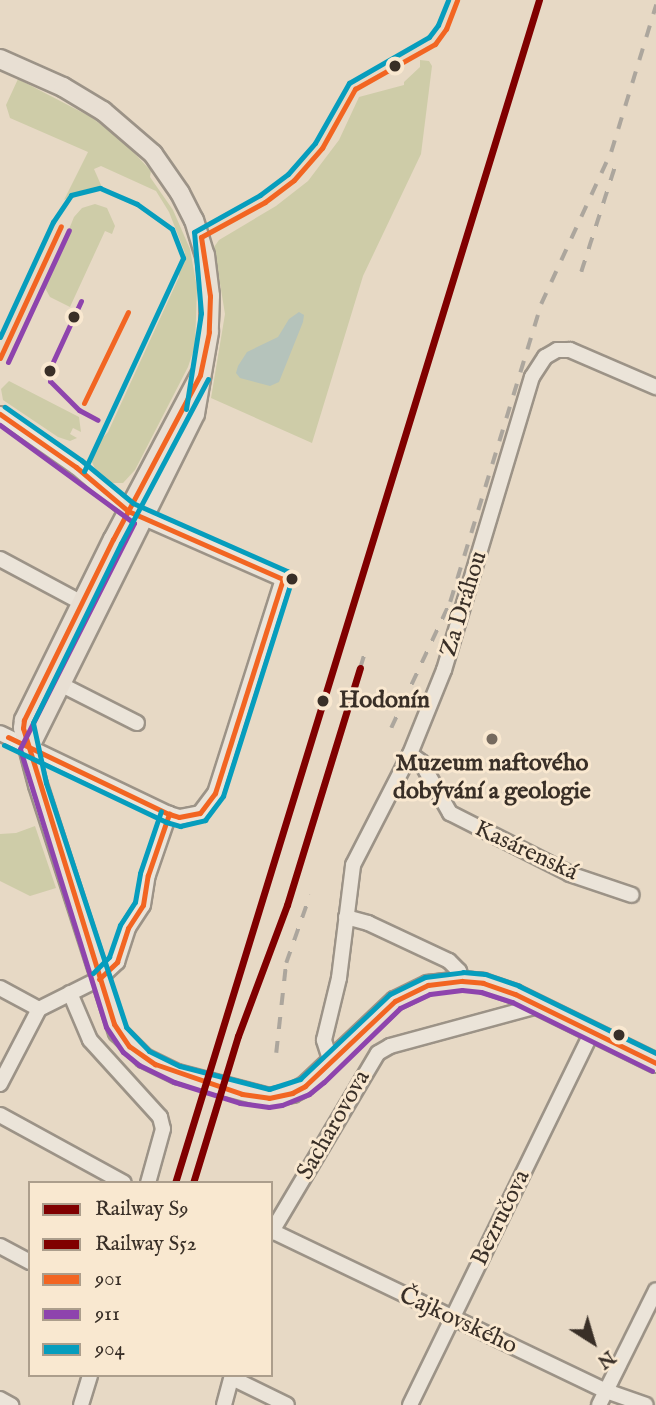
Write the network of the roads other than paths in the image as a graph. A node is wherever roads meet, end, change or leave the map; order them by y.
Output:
1 (0, 59) edge
2 (200, 375) junction
3 (656, 387) edge
4 (0, 414) edge
5 (128, 511) junction
6 (145, 520) junction
7 (0, 559) edge
8 (82, 603) junction
9 (62, 685) junction
10 (137, 723) dead end
11 (0, 733) edge
12 (29, 749) junction
13 (410, 754) junction
14 (169, 814) junction
15 (632, 895) dead end
16 (346, 916) junction
17 (99, 979) junction
18 (462, 981) junction
19 (0, 989) edge
20 (71, 993) junction
21 (537, 1006) junction
22 (39, 1009) junction
23 (592, 1032) junction
24 (331, 1062) junction
25 (656, 1063) edge
26 (0, 1084) edge
27 (0, 1115) edge
28 (120, 1181) edge
29 (149, 1181) edge
30 (273, 1230) edge
31 (273, 1232) edge
32 (0, 1246) edge
33 (28, 1261) edge
34 (656, 1290) edge
35 (452, 1318) junction
36 (89, 1377) edge
37 (232, 1377) edge
38 (606, 1391) junction
39 (0, 1399) edge
40 (11, 1405) edge
41 (81, 1405) edge
42 (224, 1405) edge
43 (287, 1405) edge
44 (410, 1405) edge
45 (599, 1405) edge
46 (646, 1405) edge

1 - 2 main road
2 - 5 main road
2 - 6 main road
3 - 13 street, Za Dráhou
4 - 5 street
5 - 6 street
5 - 8 main road
6 - 9 main road
6 - 14 street
7 - 8 street
8 - 12 main road
9 - 10 street
9 - 12 main road
11 - 12 street
12 - 14 street
12 - 17 main road
13 - 15 street, Kasárenská
13 - 16 street, Za Dráhou
14 - 17 street
16 - 18 street
16 - 24 street, Za Dráhou
17 - 20 street
17 - 24 main road
18 - 21 main road
18 - 24 main road
19 - 22 street
20 - 22 street
20 - 29 street
21 - 23 main road
21 - 30 street, Sacharovova
22 - 26 street
23 - 25 main road
23 - 35 street, Bezručova
27 - 28 street
31 - 35 street, Čajkovského
32 - 33 street
34 - 38 street
35 - 38 street, Čajkovského
35 - 44 street, Bezručova
36 - 41 street
37 - 42 street
37 - 43 street
38 - 45 street
38 - 46 street, Čajkovského
39 - 40 street

